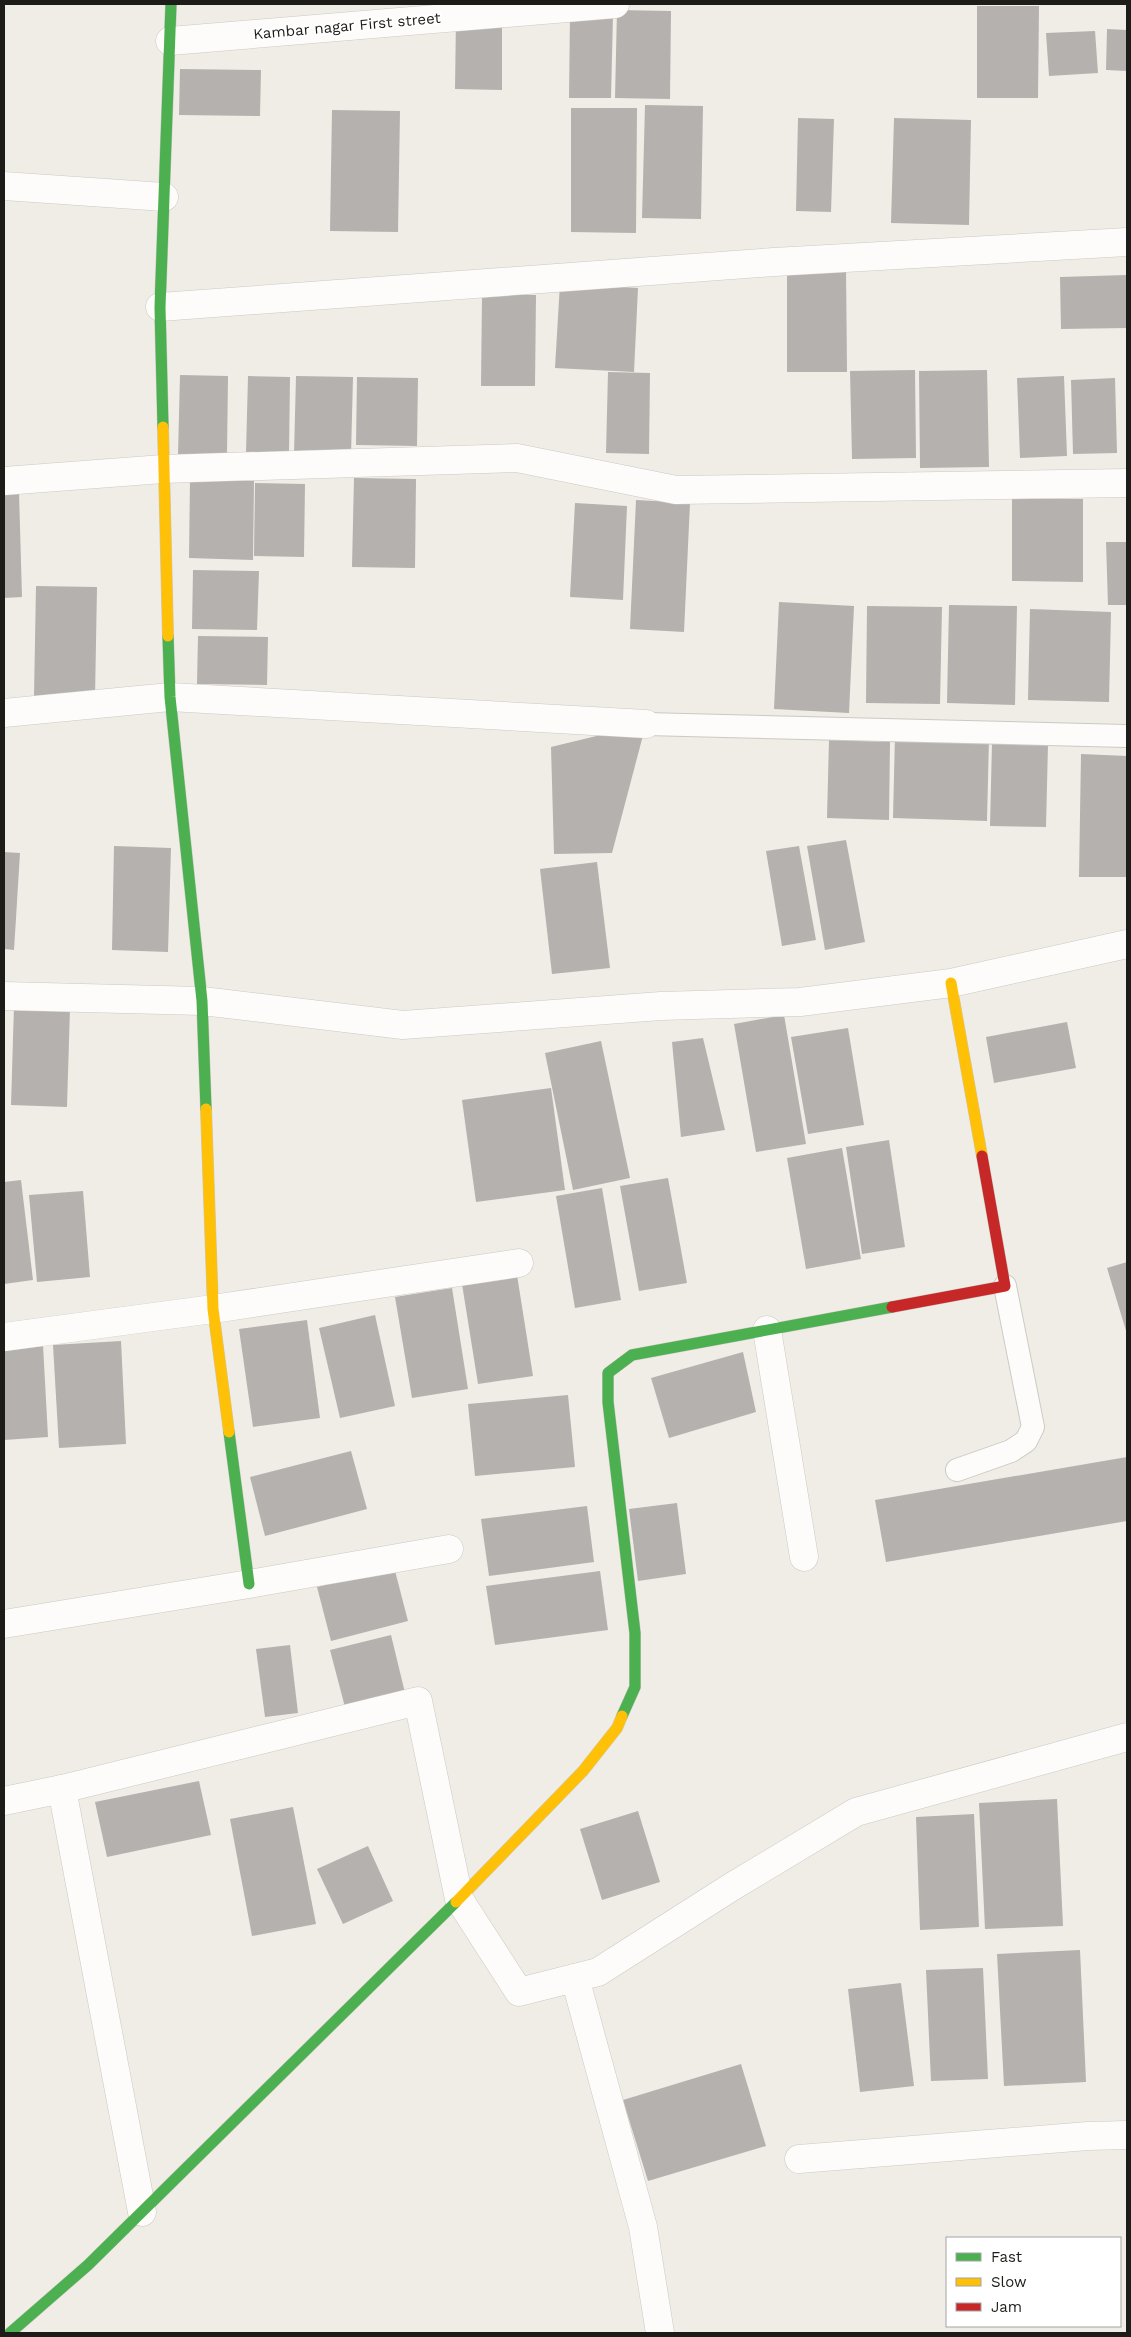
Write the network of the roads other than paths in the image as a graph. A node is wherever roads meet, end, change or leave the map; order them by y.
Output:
1 (171, 4) edge
2 (615, 4) edge
3 (170, 41) junction
4 (4, 186) edge
5 (164, 197) junction
6 (1127, 242) edge
7 (160, 307) junction
8 (163, 469) junction
9 (4, 481) edge
10 (1127, 483) edge
11 (170, 697) junction
12 (4, 713) edge
13 (646, 724) joint
14 (1127, 736) edge
15 (1127, 944) edge
16 (951, 983) junction
17 (4, 996) edge
18 (202, 1001) junction
19 (519, 1263) dead end
20 (1005, 1286) junction
21 (213, 1309) junction
22 (767, 1330) junction
23 (4, 1337) edge
24 (956, 1470) dead end
25 (449, 1548) dead end
26 (804, 1558) dead end
27 (249, 1584) junction
28 (4, 1624) edge
29 (1127, 1737) edge
30 (62, 1789) junction
31 (4, 1801) edge
32 (459, 1899) junction
33 (575, 1978) junction
34 (1127, 2135) edge
35 (799, 2159) dead end
36 (142, 2212) junction
37 (10, 2333) edge
38 (660, 2333) edge

1 - 3 street
2 - 3 street, Kambar nagar First street
3 - 5 street
4 - 5 street
5 - 7 street
6 - 7 street
7 - 8 street
8 - 9 street
8 - 10 street
8 - 11 street
11 - 12 street
11 - 13 street
11 - 18 street
13 - 14 lane
15 - 16 street
16 - 18 street
16 - 20 street
17 - 18 street
18 - 21 street
19 - 21 street
20 - 22 street
20 - 24 lane
21 - 23 street
21 - 27 street
22 - 26 street
22 - 32 street
25 - 27 street
27 - 28 street
29 - 33 street
30 - 31 street
30 - 32 street
30 - 36 street
32 - 33 street
32 - 36 street
33 - 38 street
34 - 35 street
36 - 37 street

